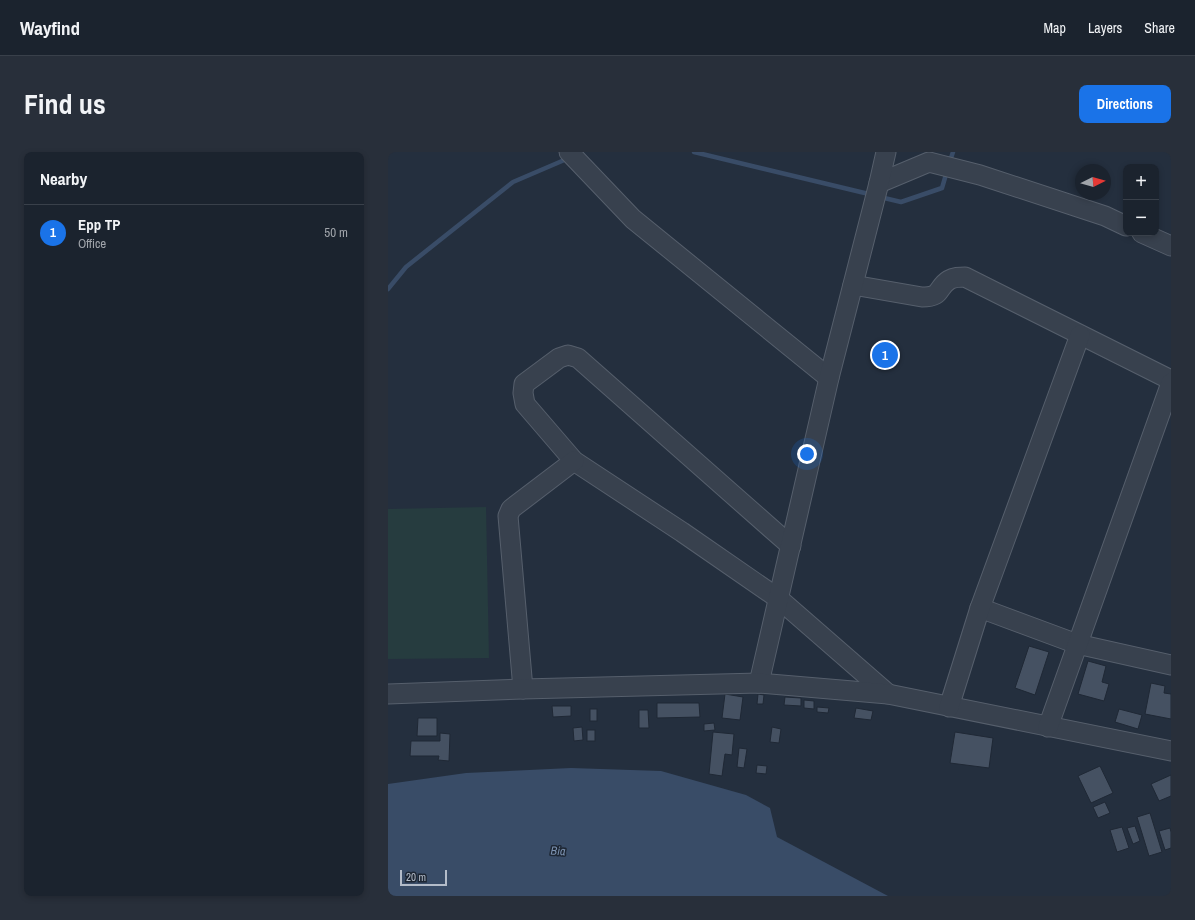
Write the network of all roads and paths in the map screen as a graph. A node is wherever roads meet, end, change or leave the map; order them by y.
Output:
1 (569, 152) edge
2 (886, 152) edge
3 (923, 157) edge
4 (879, 183) junction
5 (1123, 225) edge
6 (1149, 236) edge
7 (1171, 246) edge
8 (852, 285) junction
9 (1080, 335) junction
10 (829, 378) junction
11 (1171, 381) edge
12 (574, 461) junction
13 (791, 546) junction
14 (779, 599) junction
15 (980, 608) junction
16 (1078, 644) junction
17 (1171, 665) edge
18 (759, 683) junction
19 (522, 689) junction
20 (388, 694) edge
21 (888, 694) junction
22 (949, 707) junction
23 (1048, 727) junction
24 (1171, 751) edge

1 - 10 street
2 - 4 street
3 - 4 street
3 - 5 street
4 - 8 street
6 - 7 street
8 - 9 street
8 - 10 street
9 - 11 street
9 - 15 street
10 - 13 street
11 - 16 street
12 - 13 street
12 - 14 street
12 - 19 street
13 - 14 street
14 - 18 street
14 - 21 street
15 - 16 street
15 - 22 street
16 - 17 street
16 - 23 street
18 - 19 street
18 - 21 street
19 - 20 street
21 - 22 street
22 - 23 street
23 - 24 street

